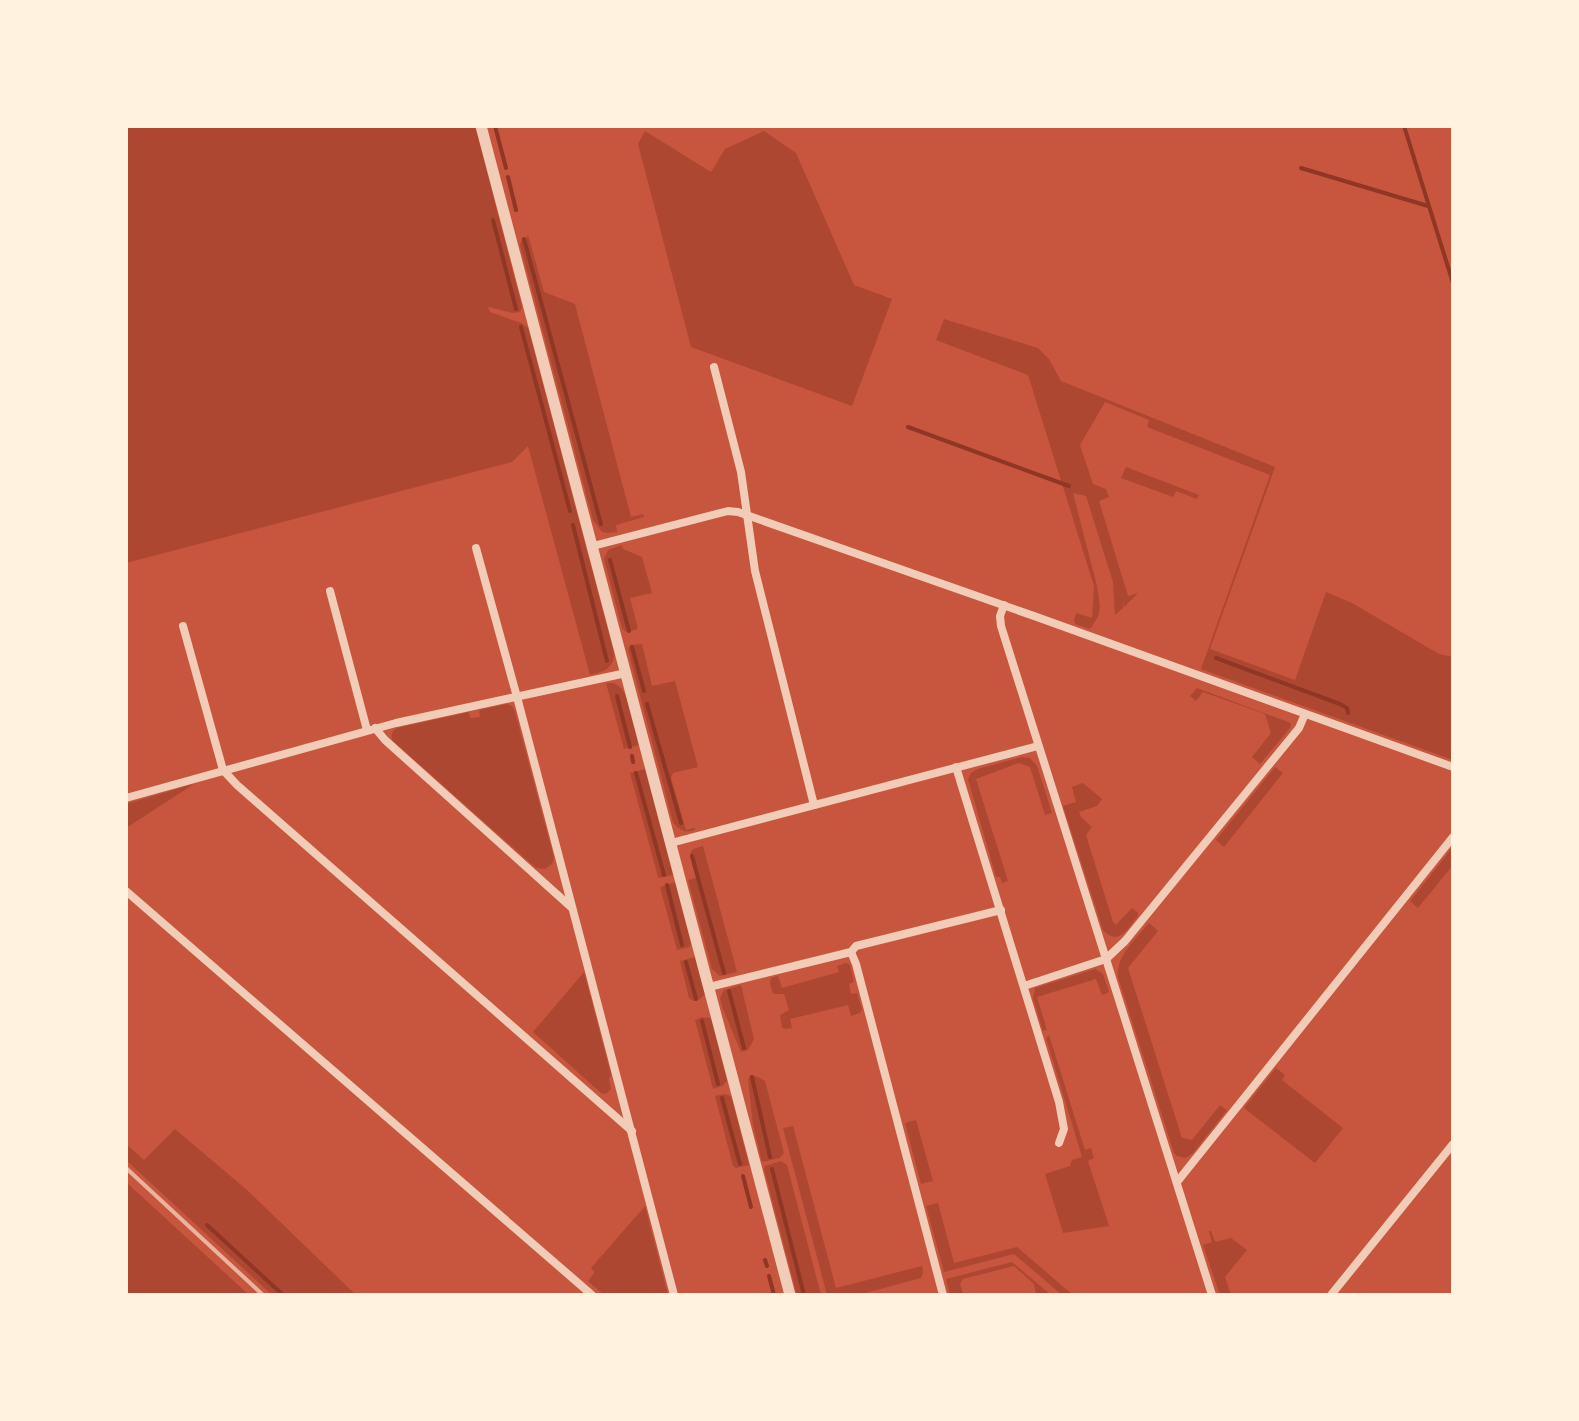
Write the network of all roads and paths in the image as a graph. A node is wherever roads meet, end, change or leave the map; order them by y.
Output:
1 (481, 126) edge
2 (714, 367) dead end
3 (747, 515) junction
4 (593, 546) junction
5 (476, 548) dead end
6 (330, 591) dead end
7 (1004, 605) junction
8 (183, 626) dead end
9 (626, 673) junction
10 (517, 697) junction
11 (1305, 714) junction
12 (371, 729) junction
13 (1038, 746) junction
14 (956, 767) junction
15 (1453, 767) edge
16 (223, 770) junction
17 (126, 798) edge
18 (814, 805) junction
19 (1453, 837) edge
20 (671, 843) junction
21 (126, 891) edge
22 (572, 908) junction
23 (1001, 910) junction
24 (851, 952) junction
25 (1106, 959) junction
26 (1024, 986) junction
27 (709, 987) junction
28 (632, 1131) junction
29 (1059, 1143) dead end
30 (1453, 1144) edge
31 (1177, 1182) junction
32 (592, 1295) edge
33 (674, 1295) edge
34 (790, 1295) edge
35 (943, 1295) edge
36 (1212, 1295) edge
37 (1331, 1295) edge

1 - 4 street
2 - 3 street
3 - 4 street
3 - 7 street
3 - 18 street
4 - 9 street
5 - 10 street
6 - 12 street
7 - 11 street
7 - 13 street
8 - 16 street
9 - 10 street
9 - 20 street
10 - 12 street
10 - 22 street
11 - 15 street
11 - 25 street
12 - 16 street
12 - 22 street
13 - 14 street
13 - 25 street
14 - 18 street
14 - 23 street
16 - 17 street
16 - 28 street
18 - 20 street
19 - 31 street
20 - 27 street
21 - 32 street
22 - 28 street
23 - 24 street
23 - 26 street
24 - 27 street
24 - 35 street
25 - 26 street
25 - 31 street
26 - 29 street
27 - 34 street
28 - 33 street
30 - 37 street
31 - 36 street

